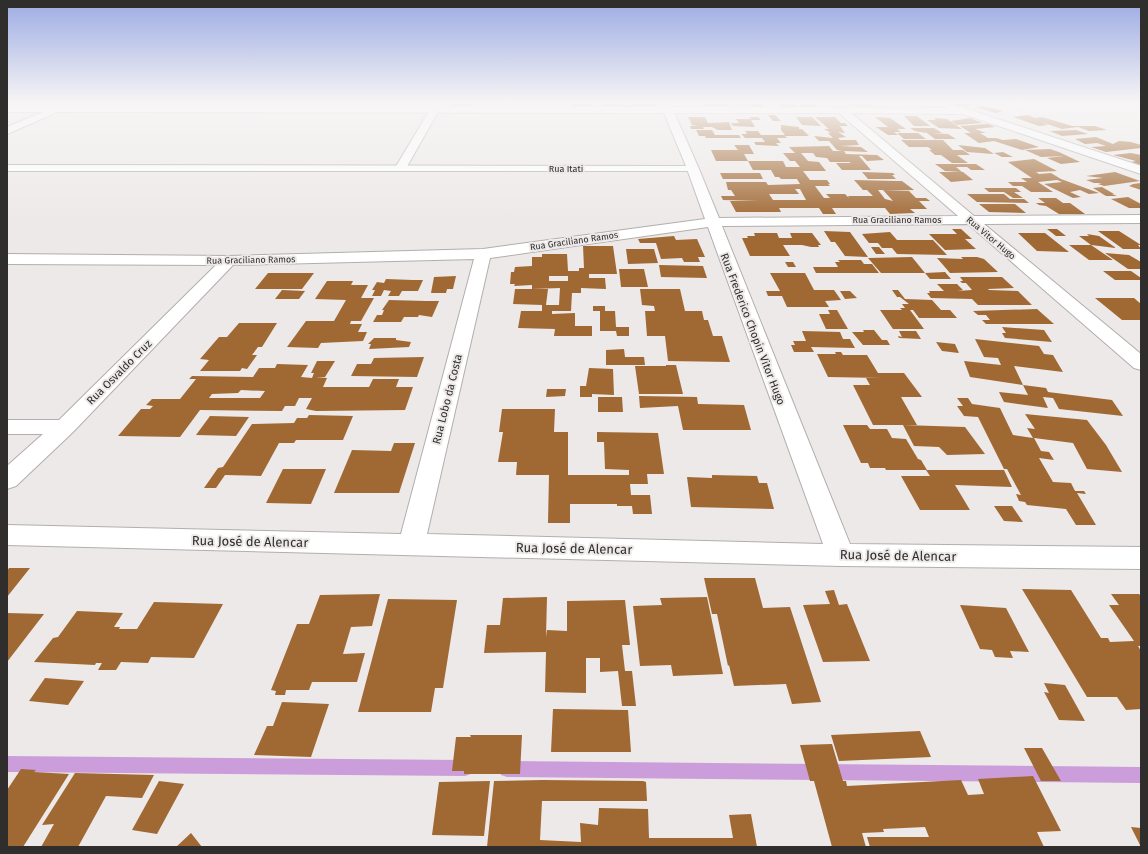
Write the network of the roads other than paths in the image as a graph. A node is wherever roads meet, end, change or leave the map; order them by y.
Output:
1 (416, 143) edge
2 (682, 143) edge
3 (879, 143) edge
4 (1060, 143) edge
5 (7, 168) edge
6 (401, 168) junction
7 (693, 169) junction
8 (1141, 170) edge
9 (1141, 219) edge
10 (970, 220) junction
11 (712, 222) junction
12 (483, 254) junction
13 (7, 260) edge
14 (229, 261) junction
15 (1141, 364) edge
16 (7, 427) edge
17 (65, 427) junction
18 (7, 480) edge
19 (7, 535) edge
20 (411, 545) junction
21 (841, 555) junction
22 (1141, 558) edge

1 - 6 street
2 - 7 street, Rua Frederico Chopin Vitor Hugo
3 - 10 street, Rua Vitor Hugo
4 - 8 street
5 - 6 street, Rua Itati
6 - 7 street, Rua Itati
7 - 11 street, Rua Frederico Chopin Vitor Hugo
9 - 10 street, Rua Graciliano Ramos
10 - 11 street, Rua Graciliano Ramos
10 - 15 street, Rua Vitor Hugo
11 - 12 street, Rua Graciliano Ramos
11 - 21 street, Rua Frederico Chopin Vitor Hugo
12 - 14 street, Rua Graciliano Ramos
12 - 20 street, Rua Lobo da Costa
13 - 14 street, Rua Graciliano Ramos
14 - 17 street, Rua Osvaldo Cruz
16 - 17 street
17 - 18 street, Rua Osvaldo Cruz
19 - 20 street, Rua José de Alencar
20 - 21 street, Rua José de Alencar
21 - 22 street, Rua José de Alencar

